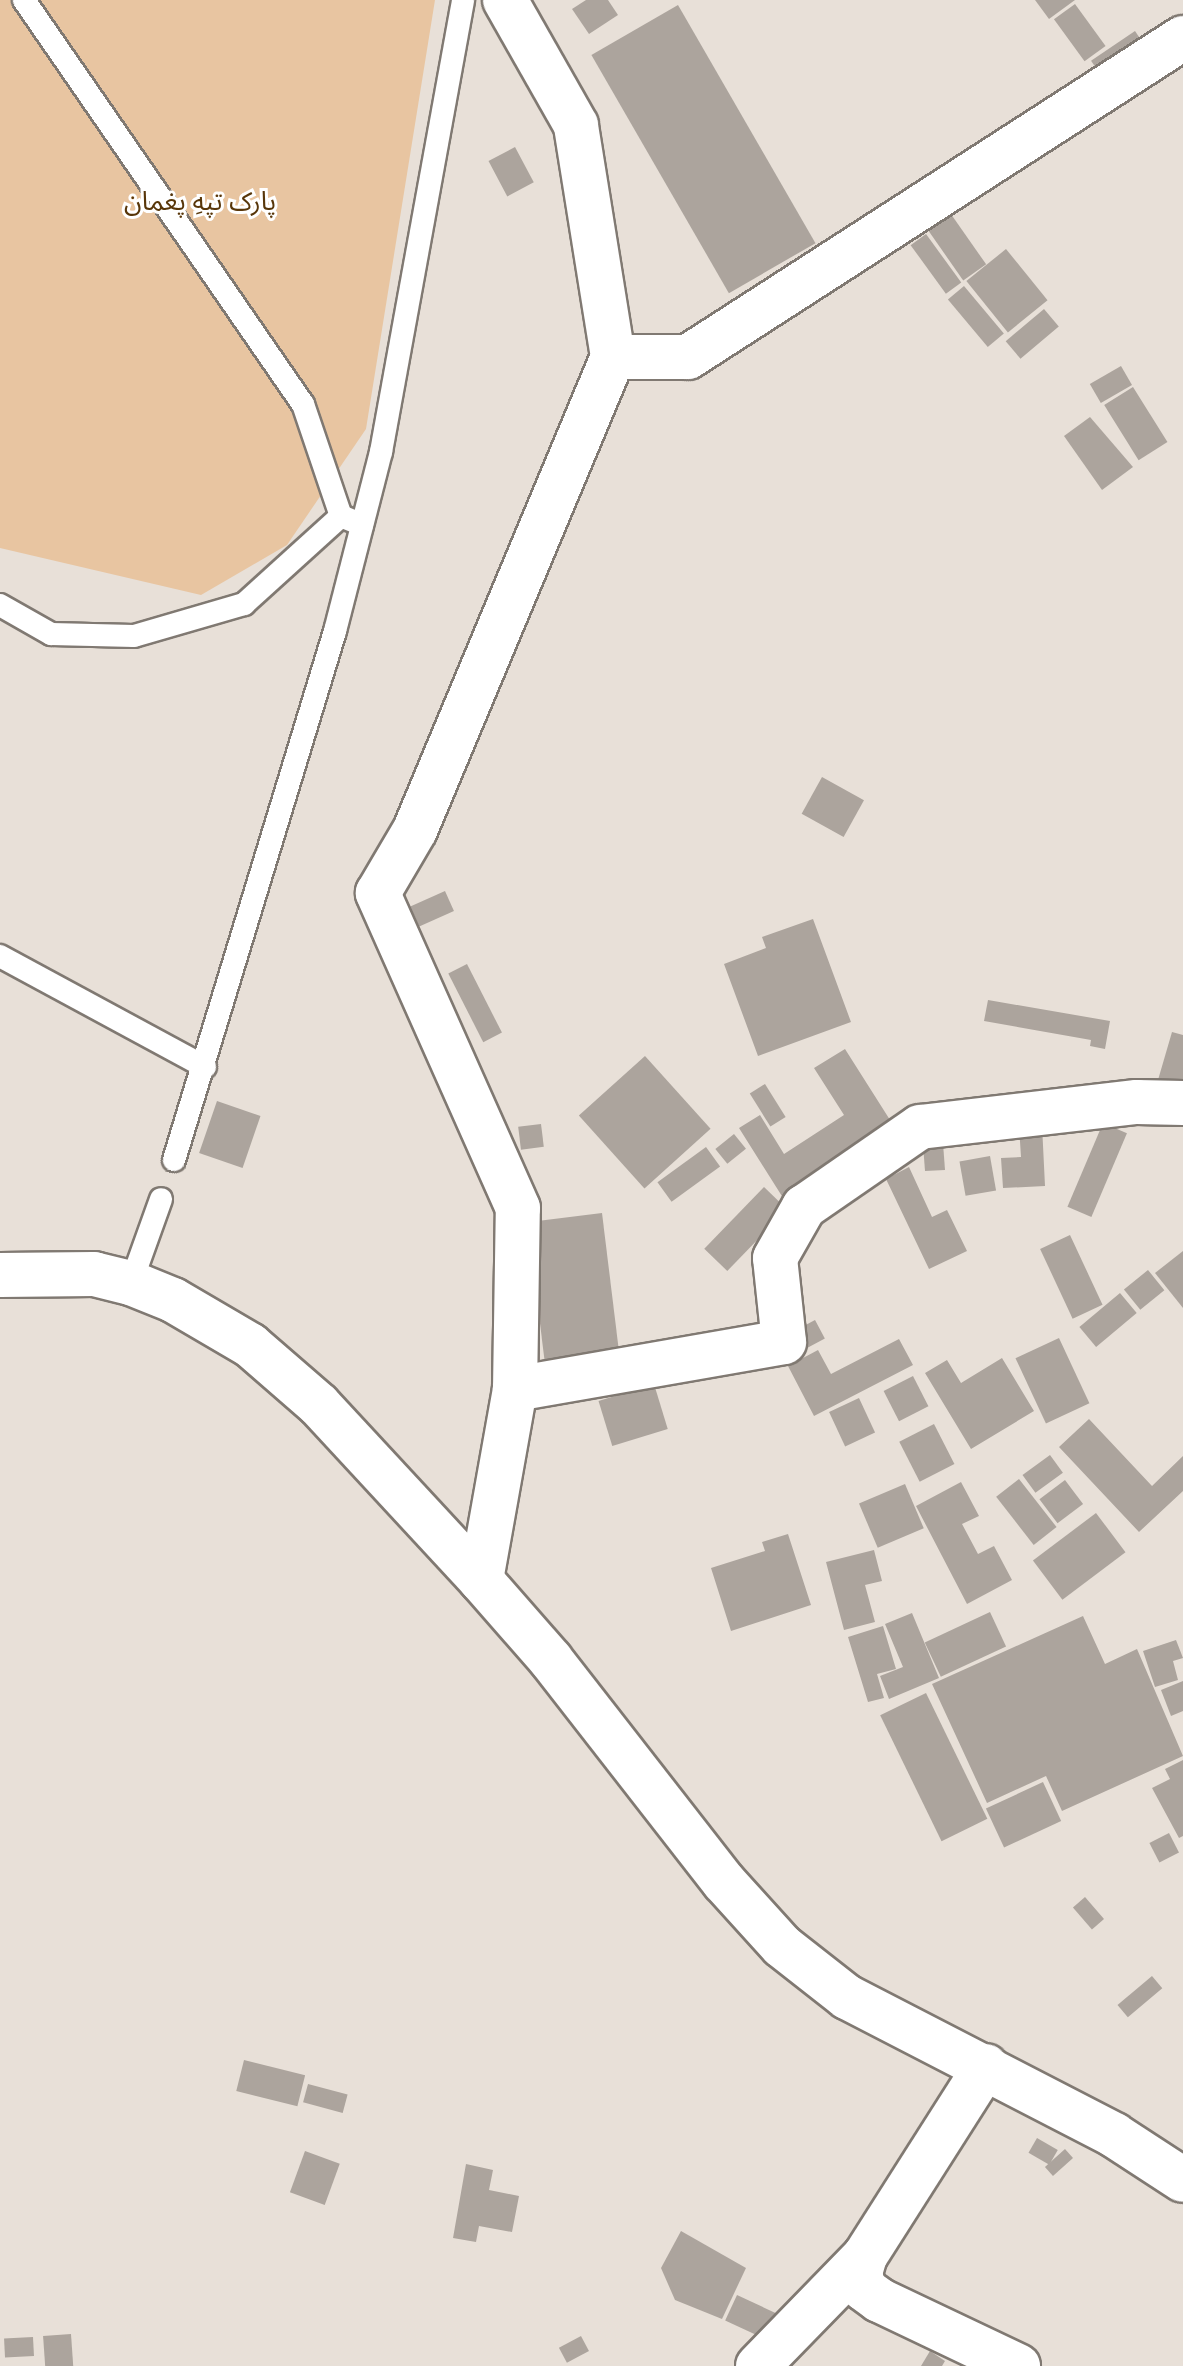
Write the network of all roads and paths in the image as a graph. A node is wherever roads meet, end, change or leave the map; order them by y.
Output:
1 (24, 0) edge
2 (463, 0) edge
3 (505, 0) edge
4 (1183, 38) edge
5 (613, 357) junction
6 (352, 520) junction
7 (0, 605) edge
8 (0, 956) edge
9 (205, 1067) junction
10 (1183, 1103) edge
11 (174, 1160) dead end
12 (161, 1199) dead end
13 (0, 1275) edge
14 (131, 1283) junction
15 (515, 1389) junction
16 (481, 1580) junction
17 (986, 2066) junction
18 (1183, 2180) edge
19 (865, 2256) junction
20 (758, 2366) edge
21 (1018, 2366) edge

1 - 6 lane
2 - 6 lane
3 - 5 street
4 - 5 street
5 - 15 street
6 - 7 lane
6 - 9 lane
8 - 9 lane
9 - 11 lane
10 - 15 street
12 - 14 lane
13 - 14 street
14 - 16 street
15 - 16 street
16 - 17 street
17 - 18 street
17 - 19 street
19 - 20 street
19 - 21 street

